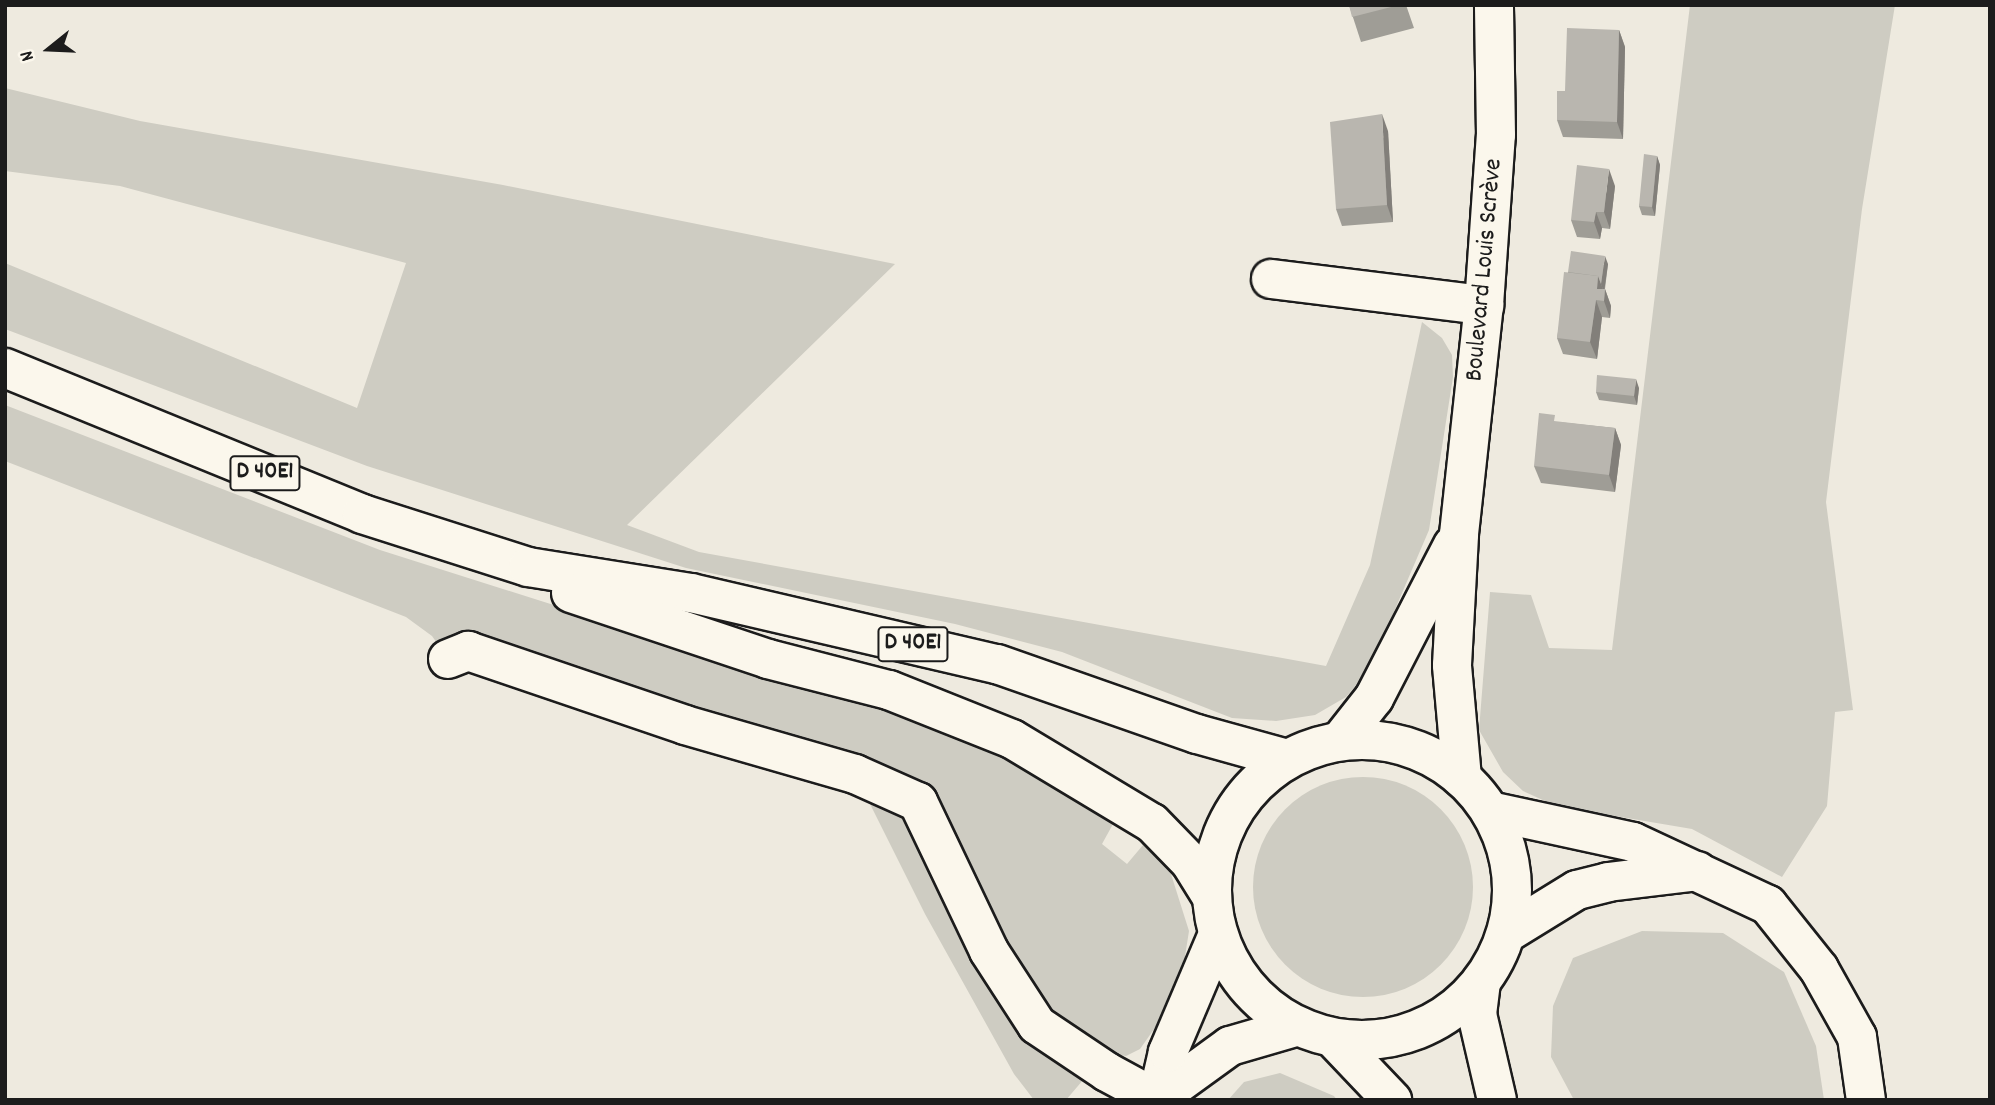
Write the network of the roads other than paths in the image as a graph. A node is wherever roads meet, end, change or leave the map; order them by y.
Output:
1 (1494, 5) edge
2 (1271, 279) dead end
3 (1484, 305) junction
4 (5, 368) edge
5 (1459, 534) junction
6 (528, 567) junction
7 (449, 659) dead end
8 (1340, 741) junction
9 (1287, 759) junction
10 (1462, 778) junction
11 (1490, 811) junction
12 (1699, 871) junction
13 (1211, 895) junction
14 (1507, 933) junction
15 (1218, 934) junction
16 (1481, 982) junction
17 (1296, 1027) junction
18 (1333, 1038) junction
19 (1492, 1083) edge
20 (1157, 1099) edge
21 (1392, 1100) edge
22 (1866, 1100) edge

1 - 3 main road, Boulevard Louis Scrève
2 - 3 main road
3 - 5 main road, Boulevard Louis Scrève
4 - 6 main road, D 40E1
5 - 8 main road, Boulevard Louis Scrève
5 - 10 main road, Boulevard Louis Scrève
6 - 9 main road, D 40E1
6 - 13 main road, D 40E1
7 - 20 main road
8 - 9 main road
8 - 10 main road
9 - 13 main road
10 - 11 main road
11 - 12 main road
11 - 14 main road
12 - 14 main road
12 - 22 main road
13 - 15 main road
14 - 16 main road
15 - 17 main road
15 - 20 main road
16 - 18 main road
16 - 19 main road
17 - 18 main road
17 - 20 main road
18 - 21 main road

